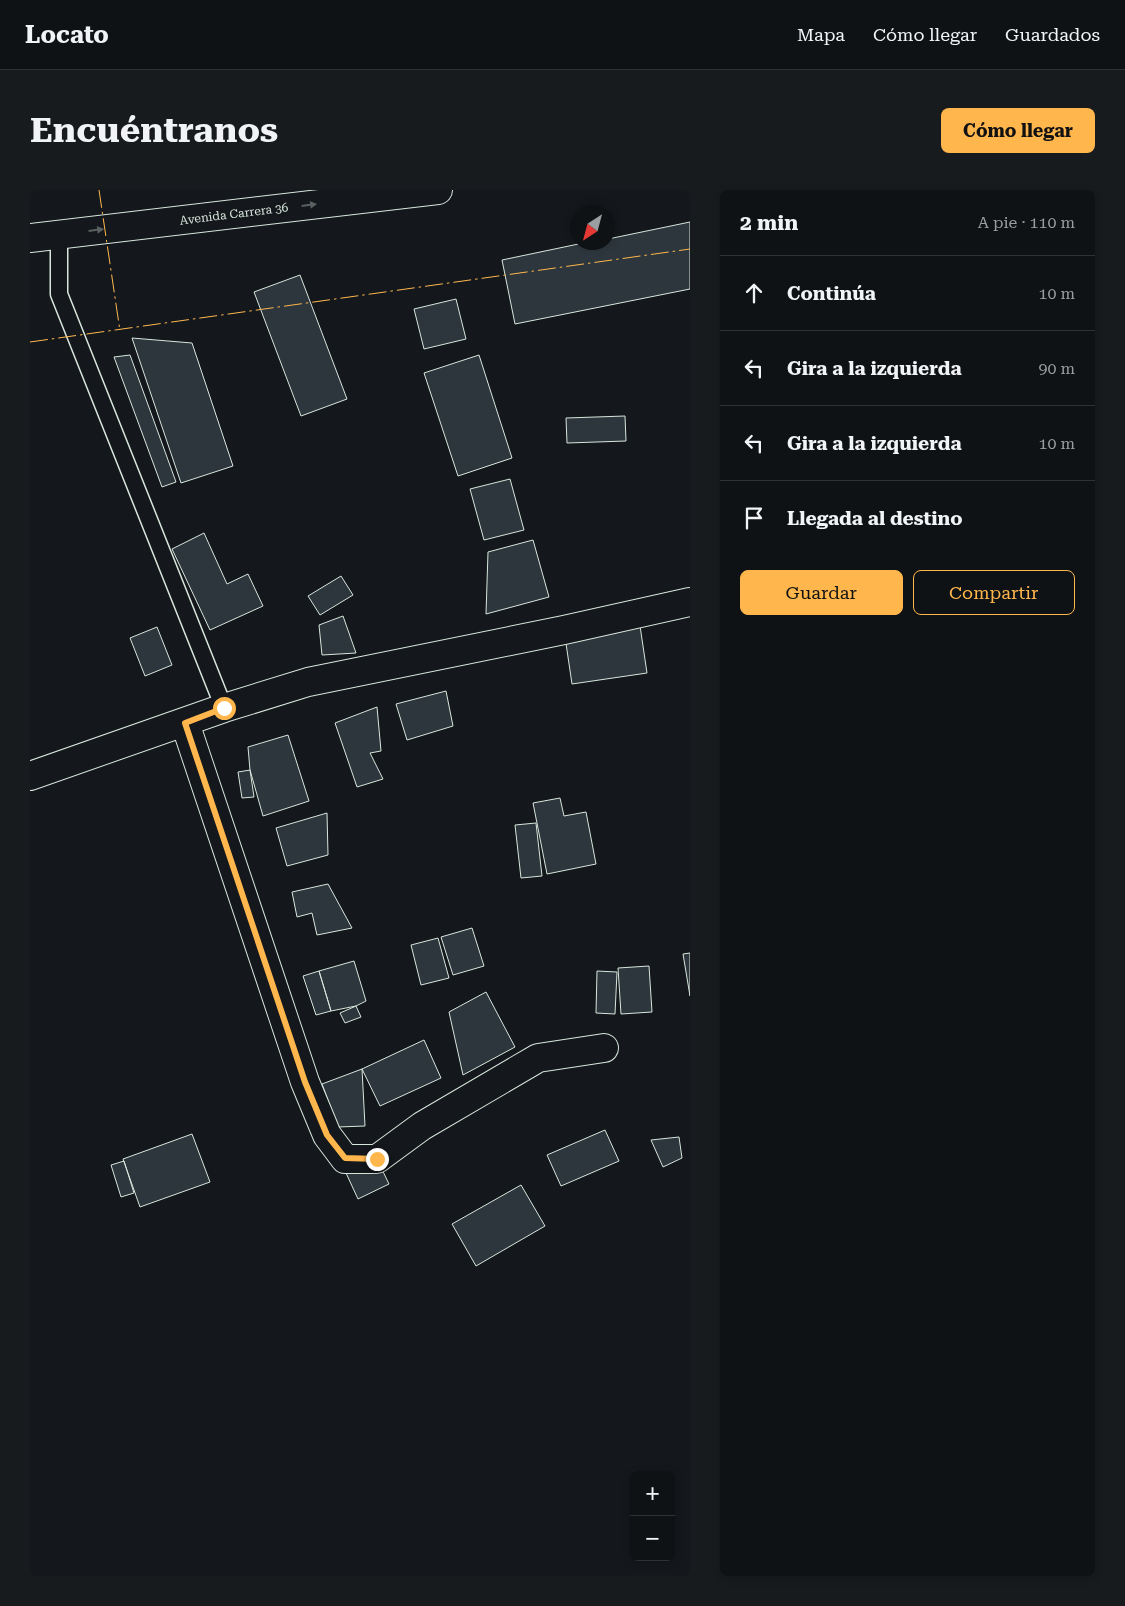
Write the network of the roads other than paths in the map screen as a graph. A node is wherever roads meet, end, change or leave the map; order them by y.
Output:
1 (438, 190) edge
2 (59, 235) junction
3 (30, 238) edge
4 (690, 602) edge
5 (224, 708) junction
6 (185, 723) junction
7 (30, 776) edge
8 (604, 1048) dead end

2 -> 1 street, Avenida Carrera 36
2 - 3 street, Avenida Carrera 36
2 - 5 lane
4 - 5 street
5 - 6 street
6 - 7 street
6 - 8 street

